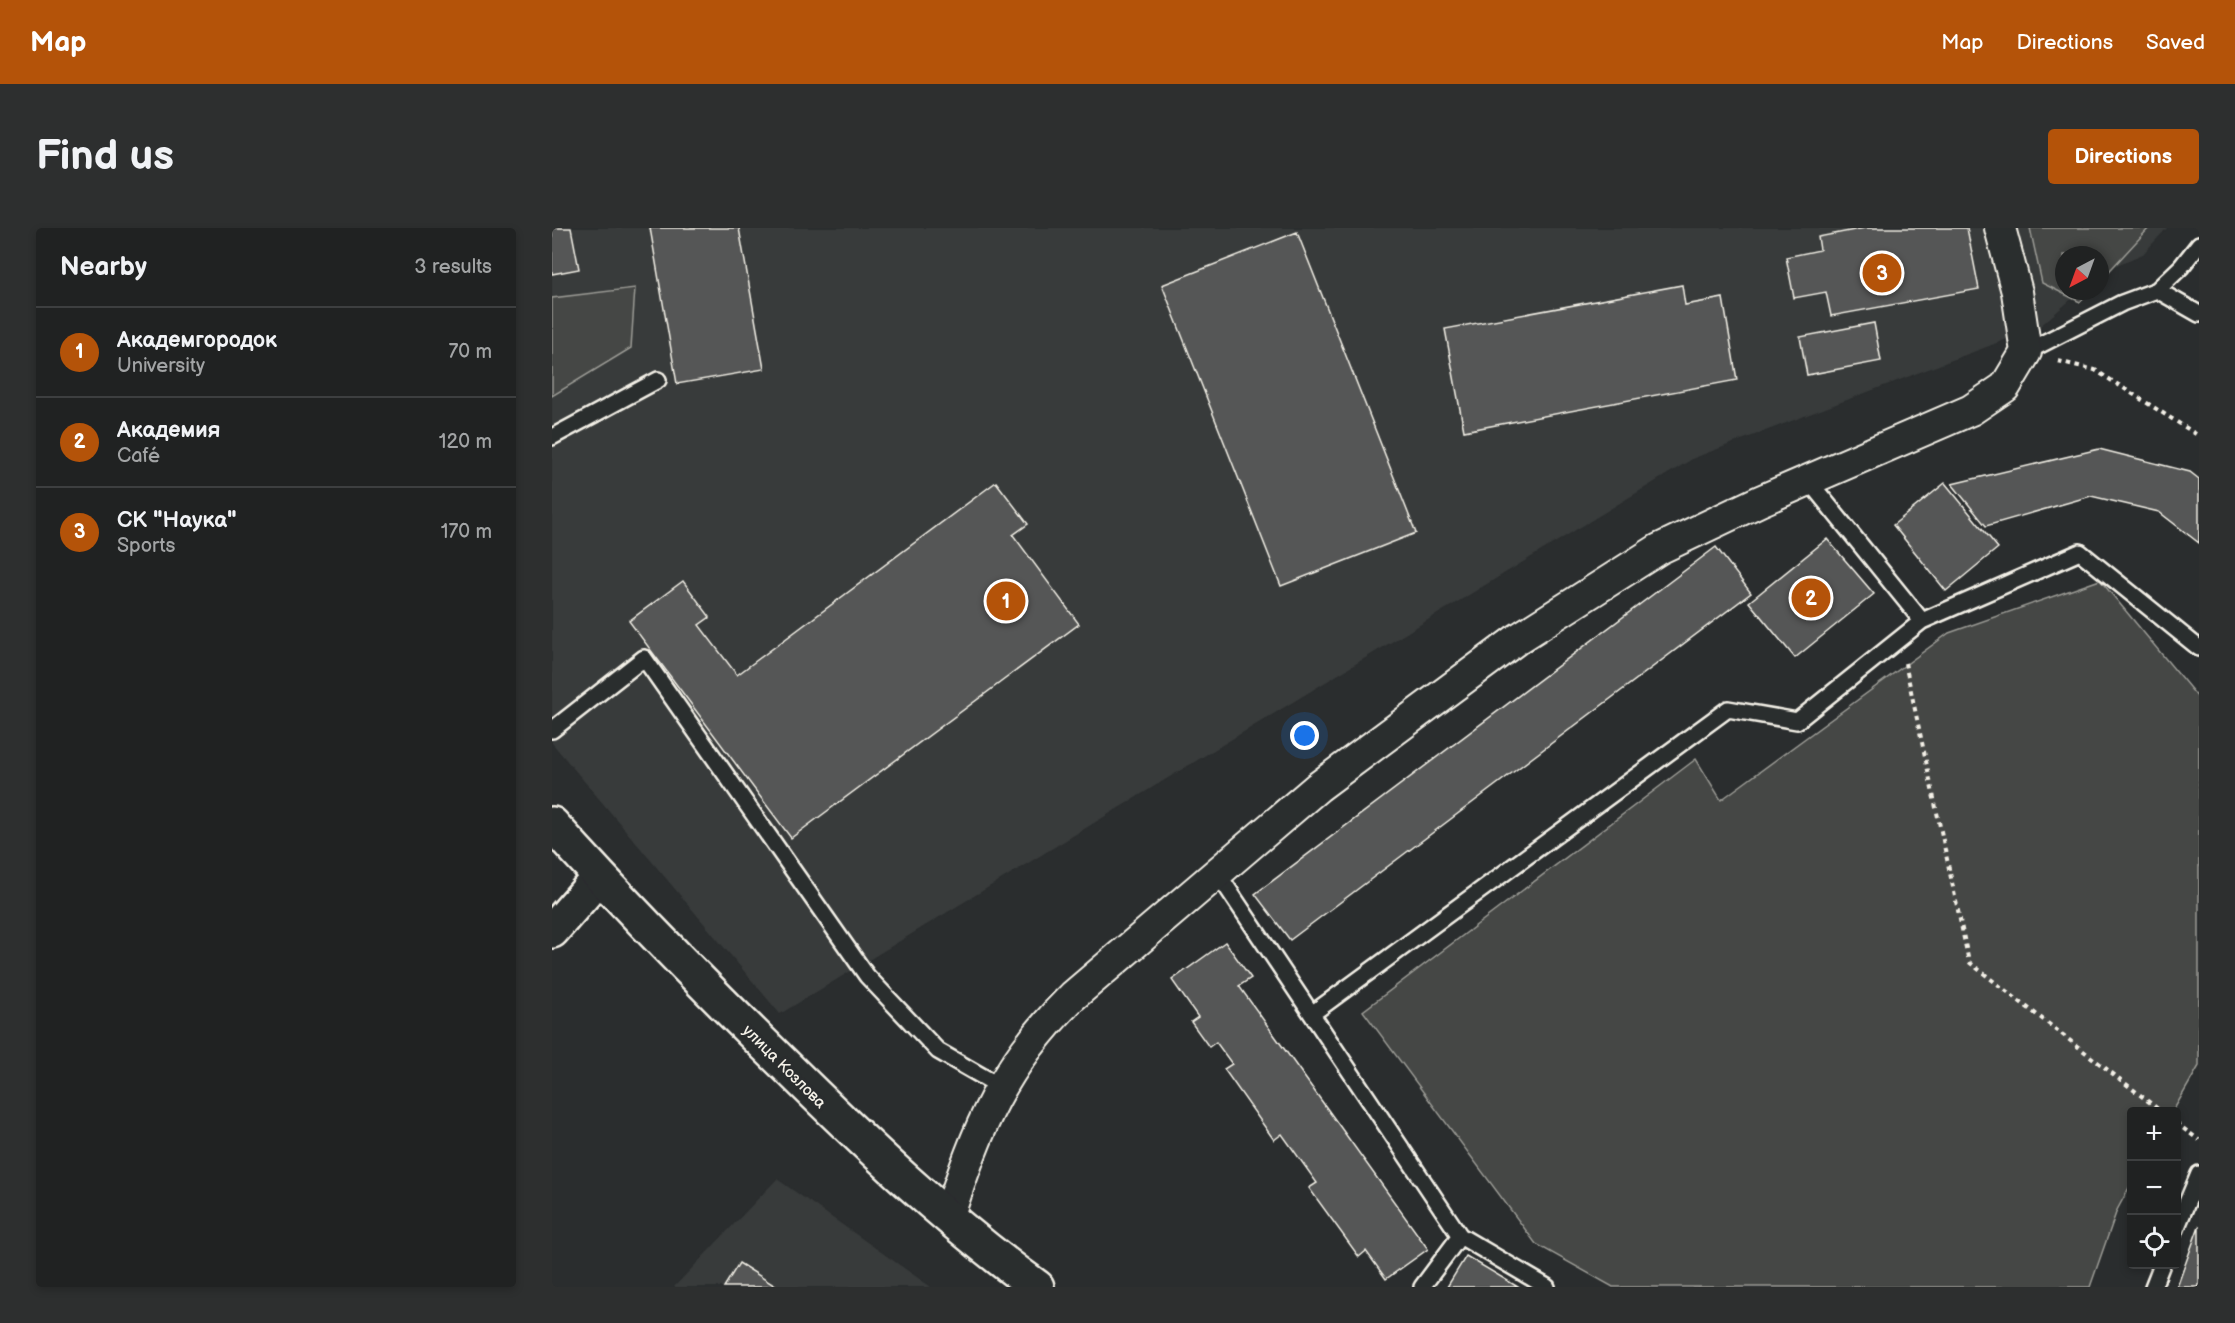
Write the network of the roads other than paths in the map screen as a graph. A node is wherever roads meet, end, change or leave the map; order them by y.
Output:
1 (2000, 228) edge
2 (2199, 244) edge
3 (2157, 290) junction
4 (2199, 314) edge
5 (2026, 352) junction
6 (658, 380) dead end
7 (552, 437) edge
8 (1808, 480) junction
9 (1922, 621) junction
10 (2199, 648) edge
11 (552, 730) edge
12 (552, 824) edge
13 (1218, 874) junction
14 (599, 877) junction
15 (552, 931) edge
16 (1313, 1013) junction
17 (1001, 1087) junction
18 (2199, 1174) edge
19 (2181, 1217) edge
20 (948, 1218) junction
21 (1460, 1236) junction
22 (2160, 1269) edge
23 (1037, 1287) edge
24 (1422, 1287) edge
25 (1546, 1287) edge
26 (2153, 1287) edge

1 - 5 street
2 - 3 lane
3 - 4 lane
3 - 5 lane
5 - 8 street
6 - 7 lane
8 - 9 lane
8 - 13 street
9 - 10 lane
9 - 16 lane
11 - 17 lane
12 - 14 main road, улица Козлова
13 - 16 lane
13 - 17 street
14 - 15 main road
14 - 20 main road, улица Козлова
16 - 21 lane
17 - 20 street
18 - 19 lane
20 - 23 main road, улица Козлова
21 - 24 lane
21 - 25 lane
22 - 26 lane

